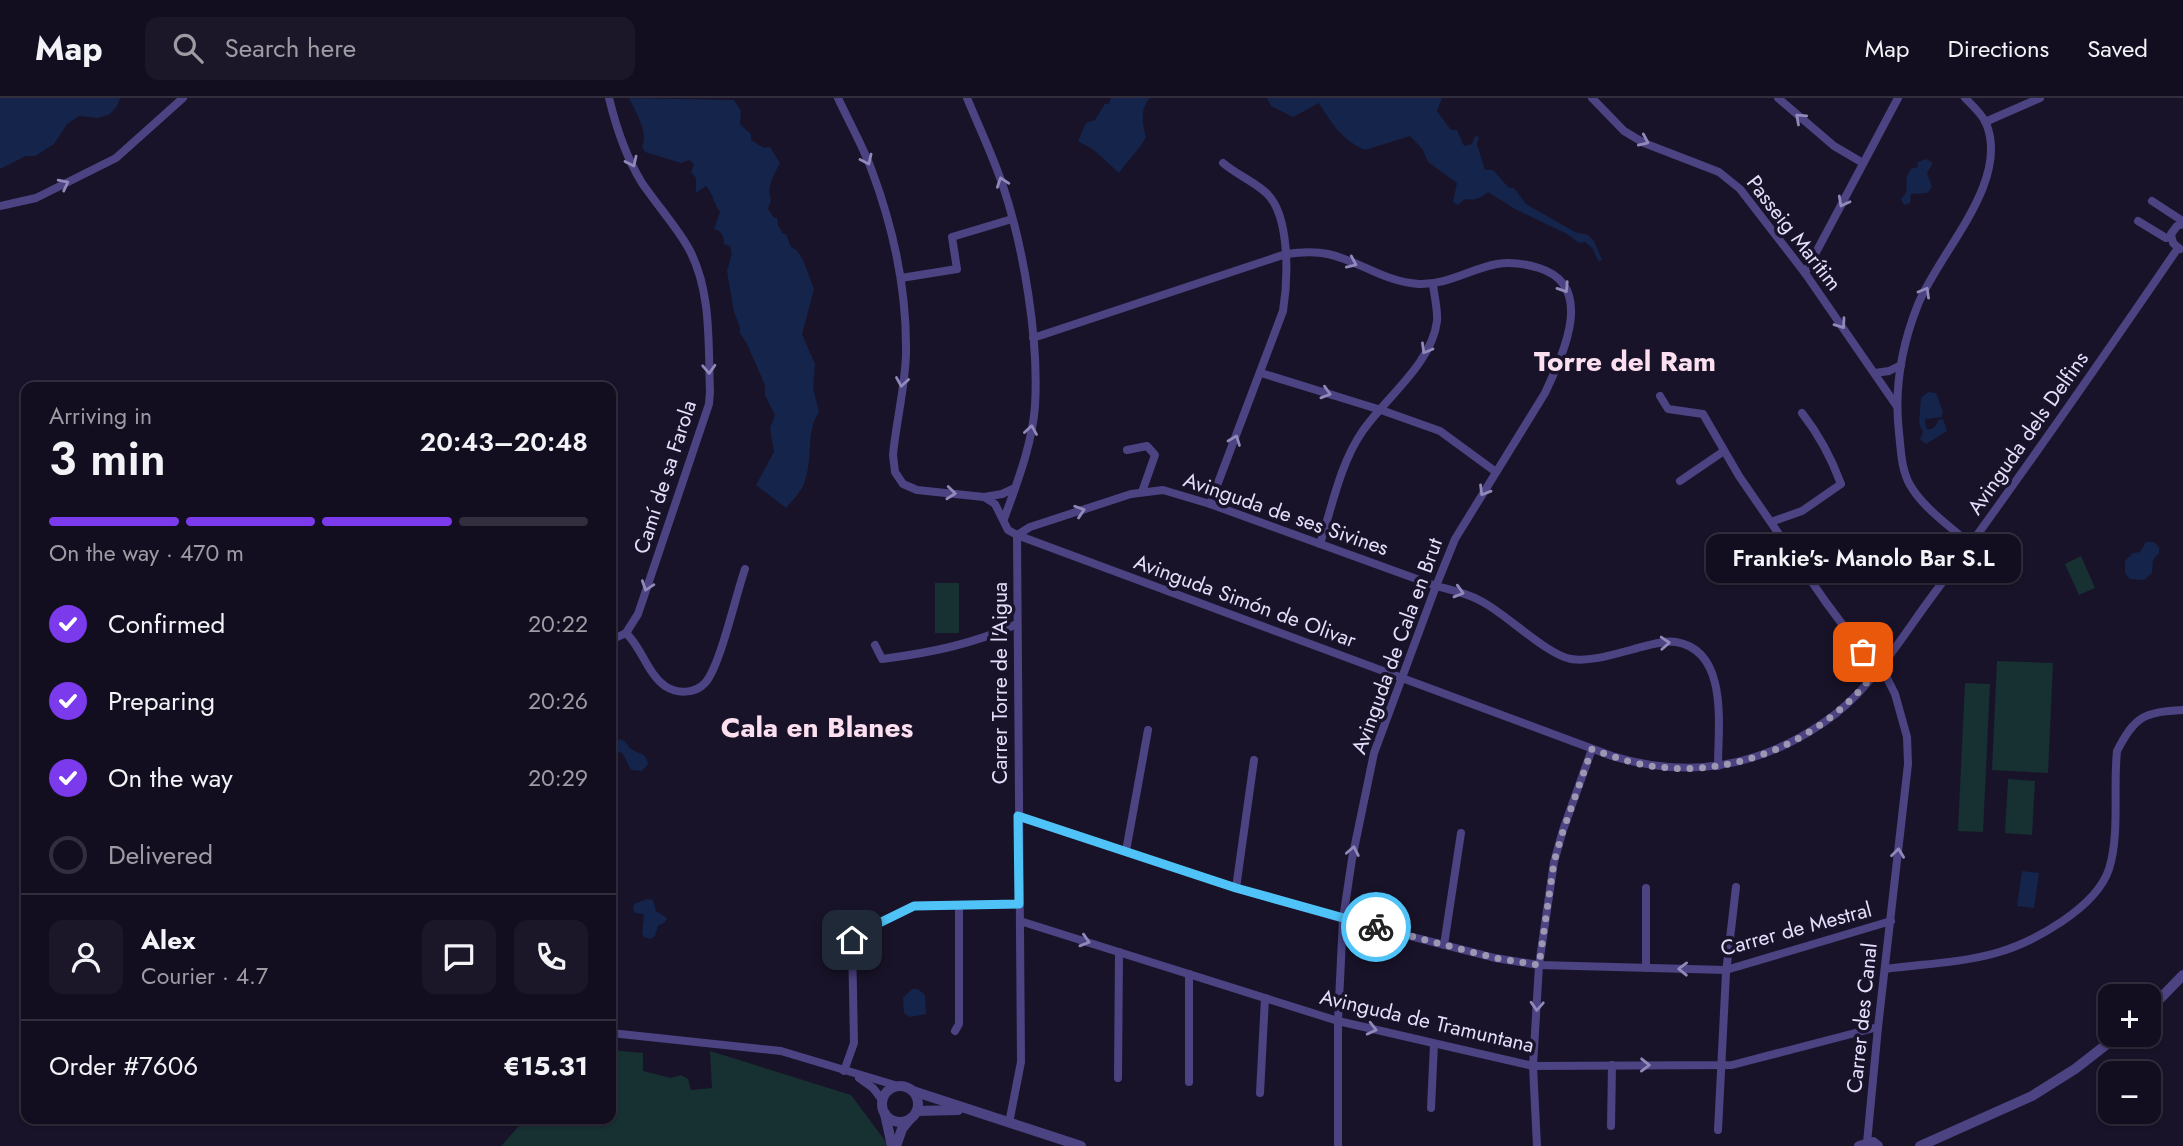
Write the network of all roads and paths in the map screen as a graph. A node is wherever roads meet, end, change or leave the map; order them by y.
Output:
1 (183, 98) edge
2 (609, 98) edge
3 (838, 98) edge
4 (967, 98) edge
5 (1592, 98) edge
6 (1778, 98) edge
7 (1898, 98) edge
8 (1965, 98) edge
9 (2040, 98) edge
10 (1985, 122) junction
11 (1223, 163) dead end
12 (1863, 163) junction
13 (2152, 201) dead end
14 (0, 206) edge
15 (1012, 219) junction
16 (2138, 220) dead end
17 (2182, 224) edge
18 (2171, 237) junction
19 (2180, 249) edge
20 (1286, 254) junction
21 (1805, 273) junction
22 (901, 278) junction
23 (1433, 284) junction
24 (1033, 338) junction
25 (1901, 365) junction
26 (1261, 373) junction
27 (1875, 373) junction
28 (1660, 396) dead end
29 (1896, 404) junction
30 (1381, 410) junction
31 (1802, 413) dead end
32 (1128, 450) dead end
33 (1724, 451) junction
34 (1496, 472) junction
35 (1680, 481) dead end
36 (1015, 488) junction
37 (1142, 492) junction
38 (984, 497) junction
39 (1210, 504) junction
40 (1004, 519) junction
41 (1772, 522) junction
42 (1017, 535) junction
43 (1320, 544) junction
44 (1970, 544) junction
45 (745, 569) dead end
46 (1436, 586) junction
47 (1017, 624) junction
48 (626, 633) junction
49 (616, 638) edge
50 (875, 645) dead end
51 (1878, 668) junction
52 (1402, 677) junction
53 (2183, 710) edge
54 (1148, 730) dead end
55 (1592, 749) junction
56 (1254, 760) dead end
57 (1718, 766) junction
58 (1018, 816) junction
59 (1461, 832) dead end
60 (1126, 851) junction
61 (1736, 887) dead end
62 (1236, 888) junction
63 (1646, 888) dead end
64 (1019, 904) junction
65 (959, 905) junction
66 (1343, 919) junction
67 (1020, 920) junction
68 (1891, 921) junction
69 (1444, 945) junction
70 (1119, 952) junction
71 (1539, 965) junction
72 (1646, 968) junction
73 (1885, 969) junction
74 (1726, 970) junction
75 (1189, 974) junction
76 (2183, 975) edge
77 (1265, 998) junction
78 (2161, 998) edge
79 (1338, 1021) junction
80 (1878, 1027) junction
81 (955, 1031) dead end
82 (616, 1034) edge
83 (1434, 1044) junction
84 (2103, 1047) edge
85 (1612, 1065) junction
86 (1533, 1066) junction
87 (1719, 1066) junction
88 (844, 1071) junction
89 (854, 1074) junction
90 (1118, 1078) dead end
91 (1189, 1082) dead end
92 (898, 1086) junction
93 (913, 1091) junction
94 (1261, 1093) dead end
95 (883, 1101) junction
96 (1431, 1108) dead end
97 (968, 1110) junction
98 (885, 1113) junction
99 (914, 1115) junction
100 (1009, 1123) junction
101 (1611, 1126) dead end
102 (1718, 1130) dead end
103 (1863, 1144) edge
104 (894, 1146) edge
105 (1081, 1146) edge
106 (1338, 1146) edge
107 (1537, 1146) edge
108 (1878, 1146) edge
109 (1920, 1146) edge

14 -> 1 street
2 -> 48 street, Camí de sa Farola
3 -> 22 street
15 -> 4 street
5 -> 21 street, Passeig Marítim
12 -> 6 street
7 - 12 street
8 - 10 street
9 - 10 street
25 -> 10 street
11 - 20 street
12 -> 21 street
13 - 17 street
15 - 22 street
15 - 24 street
16 - 18 street
17 - 18 street
18 - 19 street
19 - 44 street, Avinguda dels Delfins
20 -> 23 street, Avinguda de Cala en Brut
20 - 24 street, Avinguda de Cala en Brut
20 - 26 street
21 -> 27 street, Passeig Marítim
22 -> 38 street
23 -> 30 street
23 -> 34 street, Avinguda de Cala en Brut
36 -> 24 street
25 - 27 street
25 - 29 street
26 -> 30 street
39 -> 26 street
27 - 29 street, Passeig Marítim
28 - 33 street, Carrer des Canal
29 - 44 street
30 - 34 street
30 - 43 street
31 - 41 street
32 - 37 street
33 - 35 street
33 - 41 street, Carrer des Canal
34 -> 46 street, Avinguda de Cala en Brut
36 - 38 street
36 - 40 street
37 - 39 street, Avinguda de ses Sivines
42 -> 37 street, Avinguda de ses Sivines
38 - 40 street
39 - 43 street, Avinguda de ses Sivines
40 - 42 street
41 - 51 street, Carrer des Canal
42 - 47 street, Carrer Torre de l'Aigua
42 - 52 street, Avinguda Simón de Olivar
43 - 46 street, Avinguda de ses Sivines
44 - 51 street, Avinguda dels Delfins
45 - 48 street
46 - 52 street, Avinguda de Cala en Brut
46 -> 57 street, Avinguda de ses Sivines
47 - 50 street
47 - 58 street, Carrer Torre de l'Aigua
48 - 49 street
51 - 57 street, Avinguda Simón de Olivar
68 -> 51 street, Carrer des Canal
52 - 55 street, Avinguda Simón de Olivar
66 -> 52 street, Avinguda de Cala en Brut
53 - 73 street
54 - 60 street
55 - 57 street, Avinguda Simón de Olivar
55 - 71 street
56 - 62 street
58 - 60 street, Carrer de Mestral
58 - 64 street, Carrer Torre de l'Aigua
59 - 69 street
60 - 62 street, Carrer de Mestral
61 - 74 street
62 - 66 street, Carrer de Mestral
63 - 72 street
64 - 65 street
64 - 67 street, Carrer Torre de l'Aigua
65 - 81 street
65 - 88 street
66 - 69 street, Carrer de Mestral
66 - 79 street, Avinguda de Cala en Brut
67 -> 70 street, Avinguda de Tramuntana
67 - 100 street, Carrer Torre de l'Aigua
68 - 73 street, Carrer des Canal
68 - 74 street, Carrer de Mestral
69 - 71 street, Carrer de Mestral
70 - 75 street, Avinguda de Tramuntana
70 - 90 street
71 - 72 street, Carrer de Mestral
71 -> 86 street
74 -> 72 street, Carrer de Mestral
73 - 80 street, Carrer des Canal
74 - 87 street
75 - 77 street, Avinguda de Tramuntana
75 - 91 street
76 - 78 street
77 - 79 street, Avinguda de Tramuntana
77 - 94 street
79 -> 83 street, Avinguda de Tramuntana
79 - 106 street, Avinguda de Cala en Brut
80 - 87 street, Avinguda de Tramuntana
80 - 103 street, Carrer des Canal
82 - 88 street
83 - 86 street, Avinguda de Tramuntana
83 - 96 street
84 - 109 street
85 - 86 street, Avinguda de Tramuntana
85 -> 87 street, Avinguda de Tramuntana
85 - 101 street
86 - 107 street
87 - 102 street
88 - 89 street
89 - 92 street
89 - 95 street
92 - 93 street
92 - 95 street
93 - 97 street
93 - 99 street
95 - 98 street
97 - 99 street
97 - 100 street
98 - 99 street
98 - 104 street
99 - 104 street
100 - 105 street
103 - 108 street

